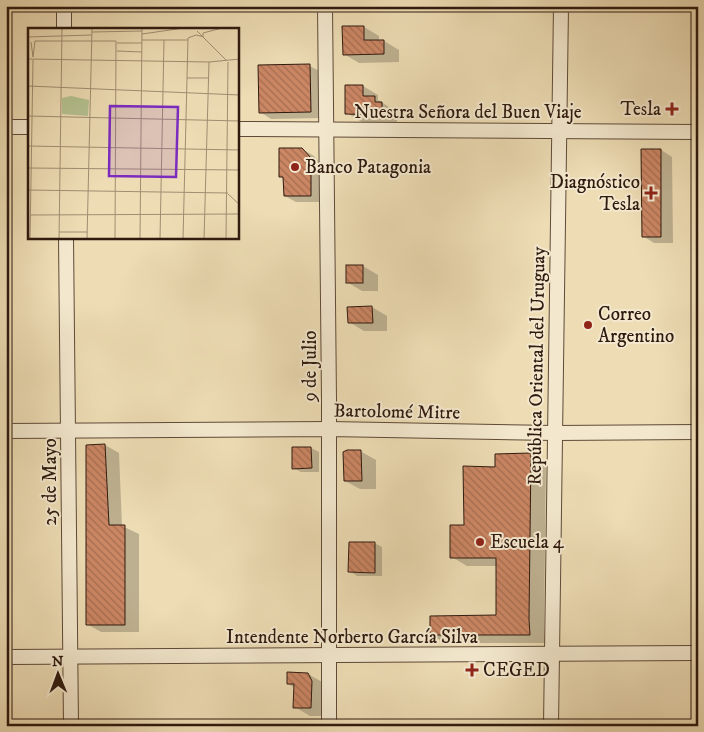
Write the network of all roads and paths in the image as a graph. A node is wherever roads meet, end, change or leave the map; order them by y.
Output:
1 (64, 6) edge
2 (325, 6) edge
3 (560, 6) edge
4 (64, 28) edge
5 (6, 127) edge
6 (28, 127) edge
7 (239, 129) edge
8 (326, 130) junction
9 (558, 131) junction
10 (698, 132) edge
11 (66, 239) edge
12 (328, 429) junction
13 (69, 431) junction
14 (6, 432) edge
15 (698, 432) edge
16 (555, 433) junction
17 (698, 653) edge
18 (552, 655) junction
19 (330, 656) junction
20 (6, 657) edge
21 (70, 657) junction
22 (71, 726) edge
23 (329, 726) edge
24 (551, 726) edge

1 - 4 street
2 - 8 street, 9 de Julio
3 - 9 street, República Oriental del Uruguay
5 - 6 street
7 - 8 street, Nuestra Señora del Buen Viaje
8 - 9 street, Nuestra Señora del Buen Viaje
8 - 12 street, 9 de Julio
9 - 10 street, Nuestra Señora del Buen Viaje
9 - 16 street, República Oriental del Uruguay
11 - 13 street, 25 de Mayo
12 - 13 street, Bartolomé Mitre
12 - 16 street, Bartolomé Mitre
12 - 19 street, 9 de Julio
13 - 14 street, Bartolomé Mitre
13 - 21 street, 25 de Mayo
15 - 16 street, Bartolomé Mitre
16 - 18 street, República Oriental del Uruguay
17 - 18 street, Intendente Norberto García Silva
18 - 19 street, Intendente Norberto García Silva
18 - 24 street, República Oriental del Uruguay
19 - 21 street, Intendente Norberto García Silva
19 - 23 street, 9 de Julio
20 - 21 street, Intendente Norberto García Silva
21 - 22 street, 25 de Mayo

